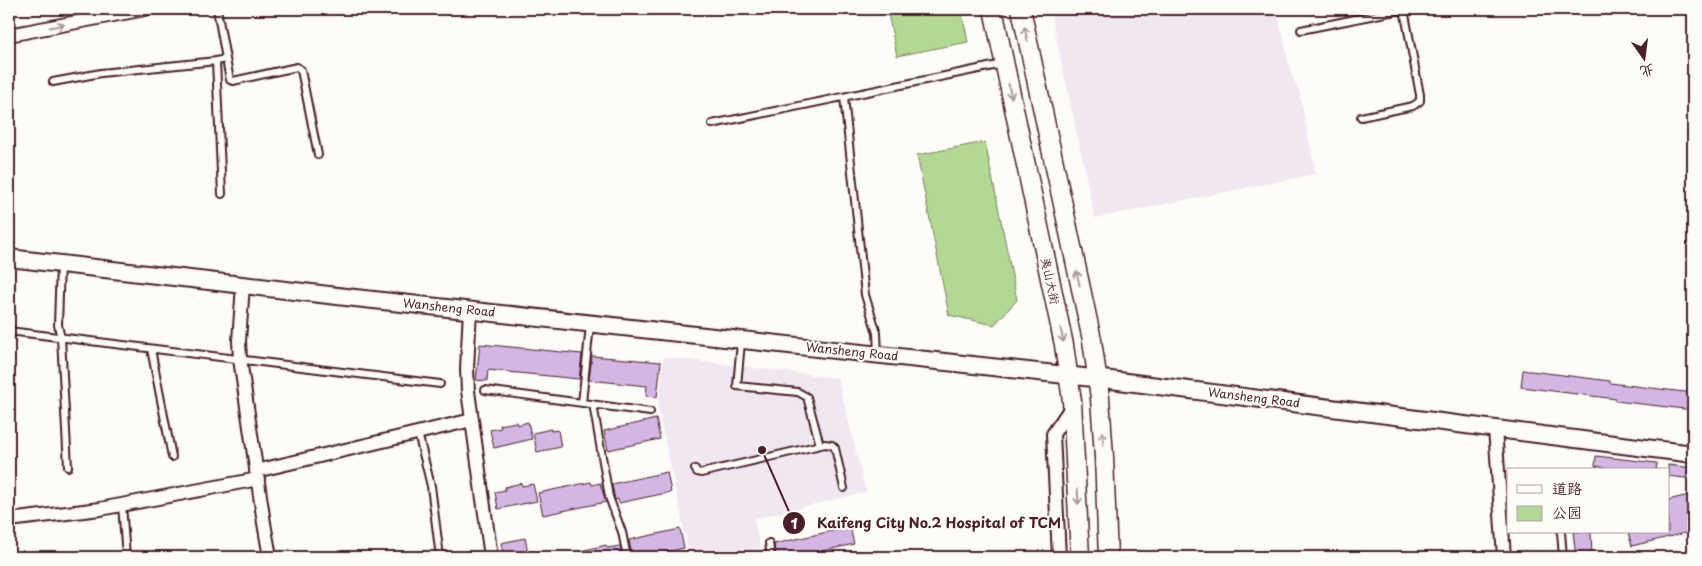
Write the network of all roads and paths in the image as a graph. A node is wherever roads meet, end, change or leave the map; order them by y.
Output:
1 (146, 9) edge
2 (217, 9) edge
3 (993, 9) edge
4 (1021, 9) edge
5 (1404, 9) edge
6 (1301, 30) dead end
7 (9, 35) edge
8 (226, 59) junction
9 (216, 61) junction
10 (1004, 64) junction
11 (53, 82) dead end
12 (844, 97) junction
13 (1361, 117) dead end
14 (712, 124) dead end
15 (318, 155) dead end
16 (222, 194) dead end
17 (9, 258) edge
18 (60, 264) junction
19 (242, 285) junction
20 (470, 310) junction
21 (590, 324) junction
22 (9, 331) edge
23 (60, 337) junction
24 (742, 340) junction
25 (151, 349) junction
26 (878, 355) junction
27 (240, 359) junction
28 (1068, 375) junction
29 (1097, 378) junction
30 (440, 384) dead end
31 (485, 390) dead end
32 (582, 403) junction
33 (593, 404) junction
34 (1072, 406) junction
35 (650, 412) dead end
36 (472, 420) junction
37 (1495, 428) junction
38 (418, 432) junction
39 (820, 445) junction
40 (1693, 454) edge
41 (172, 458) dead end
42 (68, 467) dead end
43 (694, 469) dead end
44 (257, 475) junction
45 (844, 488) dead end
46 (122, 505) junction
47 (9, 520) edge
48 (1561, 534) edge
49 (769, 543) dead end
50 (126, 557) edge
51 (270, 557) edge
52 (440, 557) edge
53 (491, 557) edge
54 (626, 557) edge
55 (772, 557) edge
56 (1059, 557) edge
57 (1080, 557) edge
58 (1108, 557) edge
59 (1504, 557) edge
60 (1563, 557) edge

7 -> 1 street
2 - 8 lane
3 - 10 main road, 夷山大街
29 -> 4 main road
5 - 6 lane
5 - 13 lane
8 - 9 lane
8 - 15 lane
9 - 11 lane
9 - 16 lane
10 - 12 lane
10 -> 28 main road, 夷山大街
12 - 14 lane
12 - 26 lane
17 - 18 street, Wansheng Road
18 - 19 street, Wansheng Road
18 - 23 lane
19 - 20 street, Wansheng Road
19 - 27 street
20 - 21 street, Wansheng Road
20 - 36 street
21 - 24 street, Wansheng Road
21 - 32 lane
22 - 23 lane
23 - 25 lane
23 - 42 lane
24 - 26 street, Wansheng Road
24 - 39 lane
25 - 27 lane
25 - 41 lane
26 - 28 street, Wansheng Road
27 - 30 lane
27 - 44 street
28 - 29 street, Wansheng Road
28 - 34 main road, 夷山大街
29 - 37 street, Wansheng Road
58 -> 29 main road
31 - 32 lane
32 - 33 lane
33 - 35 lane
33 - 54 lane
34 - 56 street
34 -> 57 main road, 夷山大街
36 - 38 street
36 - 53 street
37 - 40 street, Wansheng Road
37 - 59 street
38 - 44 street
38 - 52 lane
39 - 43 lane
39 - 45 lane
44 - 46 street
44 - 51 street
46 - 47 street
46 - 50 lane
48 - 60 lane
49 - 55 lane

